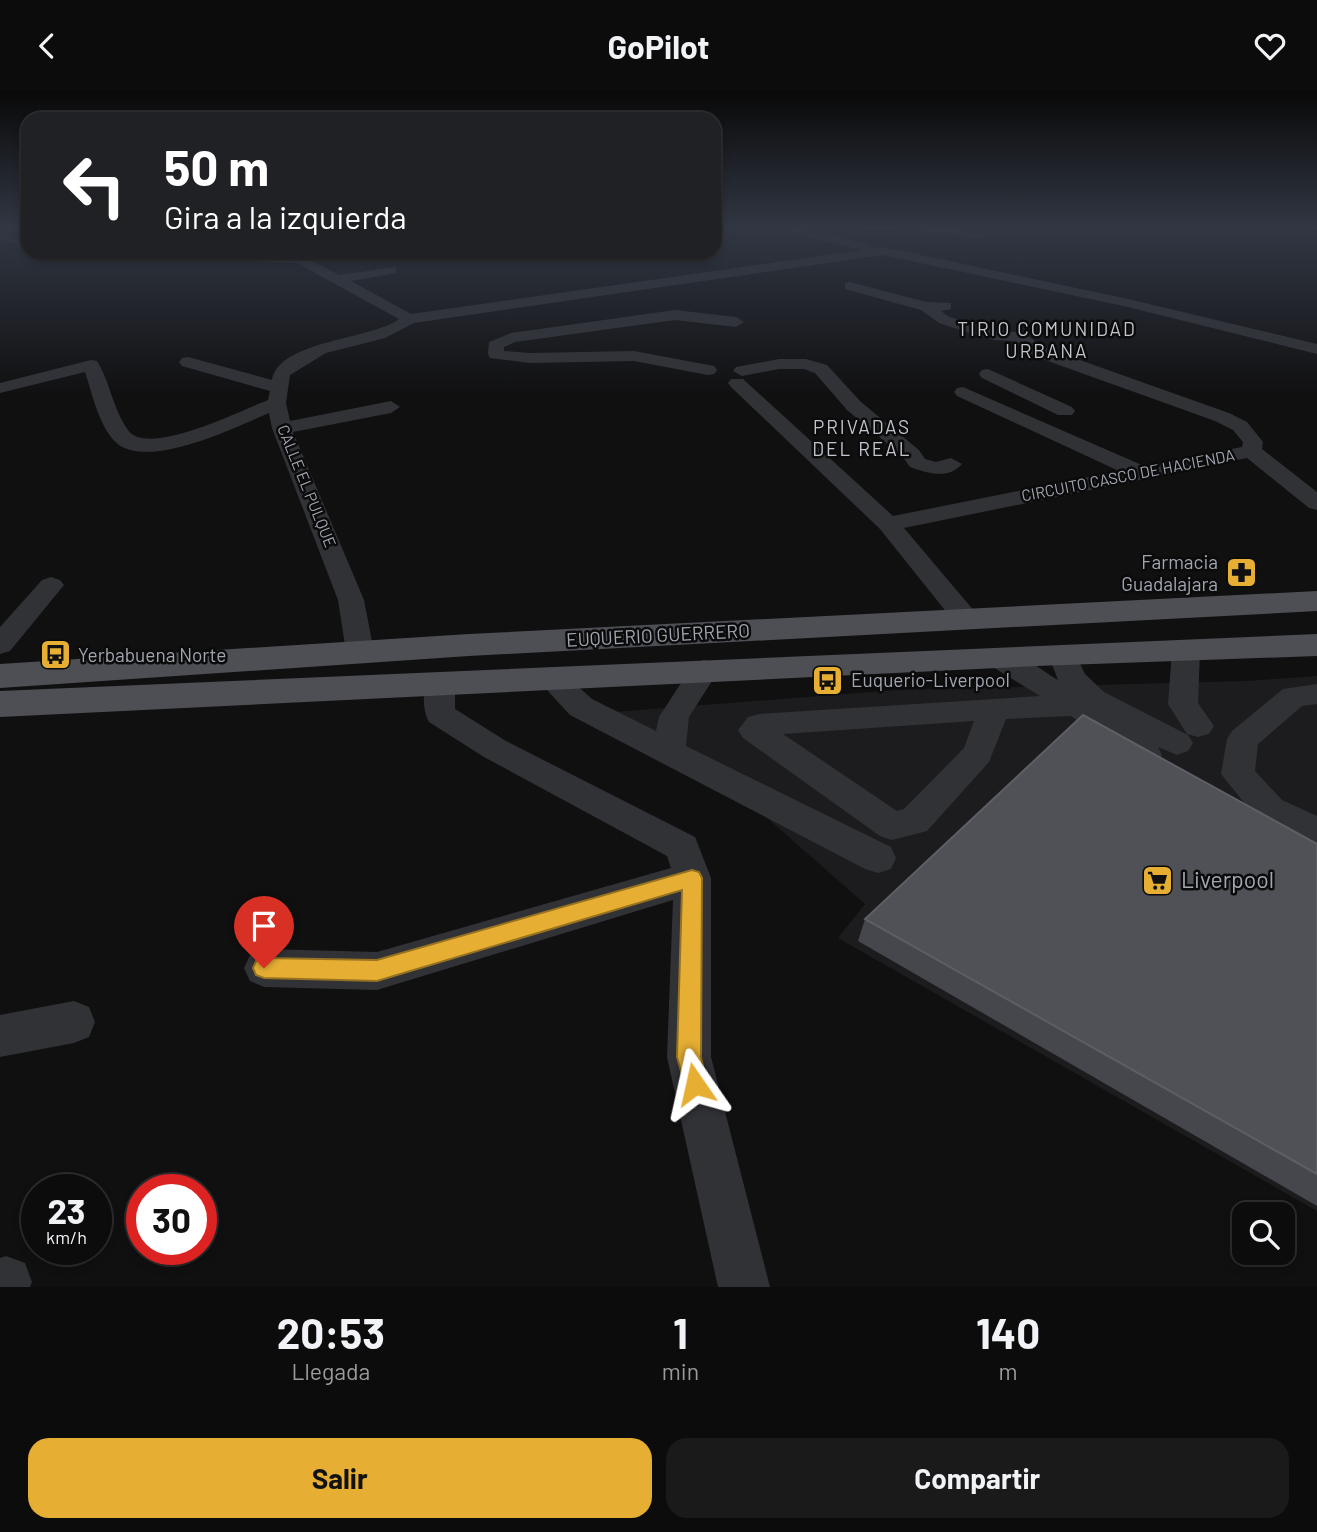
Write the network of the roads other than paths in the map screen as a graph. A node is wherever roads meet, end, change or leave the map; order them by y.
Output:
1 (339, 283) edge
2 (666, 283) edge
3 (1033, 283) edge
4 (850, 286) dead end
5 (926, 307) junction
6 (960, 307) dead end
7 (409, 319) junction
8 (1002, 319) dead end
9 (736, 322) dead end
10 (1017, 336) junction
11 (1317, 349) edge
12 (188, 362) dead end
13 (988, 374) dead end
14 (740, 377) junction
15 (0, 388) edge
16 (963, 392) dead end
17 (278, 395) junction
18 (391, 407) dead end
19 (1023, 422) junction
20 (282, 428) junction
21 (1251, 451) junction
22 (951, 464) dead end
23 (1141, 473) junction
24 (1317, 503) edge
25 (888, 524) junction
26 (51, 585) dead end
27 (1317, 601) edge
28 (1240, 605) junction
29 (1067, 614) junction
30 (966, 618) junction
31 (0, 645) edge
32 (1317, 645) edge
33 (1265, 647) junction
34 (1186, 650) junction
35 (360, 652) junction
36 (1062, 654) junction
37 (990, 657) junction
38 (704, 670) junction
39 (0, 676) edge
40 (550, 677) junction
41 (440, 683) junction
42 (1317, 694) edge
43 (0, 704) edge
44 (1077, 705) junction
45 (994, 709) junction
46 (937, 712) junction
47 (982, 743) junction
48 (1180, 747) junction
49 (669, 752) junction
50 (1317, 831) edge
51 (878, 858) dead end
52 (692, 878) junction
53 (264, 968) dead end
54 (74, 1022) dead end
55 (0, 1036) edge
56 (744, 1287) edge

1 - 7 street
2 - 7 street
3 - 11 street
4 - 5 street
5 - 6 street
5 - 10 street, CIRCUITO CASCO DE HACIENDA
7 - 17 street
8 - 10 street
9 - 14 street
10 - 21 street, CIRCUITO CASCO DE HACIENDA
12 - 17 street
13 - 19 street
14 - 22 street
14 - 25 street
15 - 17 street
16 - 19 street
17 - 20 street, CALLE EL PULQUE
18 - 20 street
19 - 23 street
20 - 35 street, CALLE EL PULQUE
21 - 23 street, CIRCUITO CASCO DE HACIENDA
21 - 24 street
23 - 25 street, CIRCUITO CASCO DE HACIENDA
25 - 30 street
26 - 31 street
27 - 28 main road, EUQUERIO GUERRERO
28 - 29 main road, EUQUERIO GUERRERO
28 - 33 main road
29 - 30 main road, EUQUERIO GUERRERO
29 - 37 main road
30 - 35 main road, EUQUERIO GUERRERO
32 - 33 main road, EUQUERIO GUERRERO
33 - 34 main road, EUQUERIO GUERRERO
34 - 36 main road, EUQUERIO GUERRERO
34 - 48 street
35 - 39 main road, EUQUERIO GUERRERO
36 - 37 main road, EUQUERIO GUERRERO
36 - 48 street
37 - 38 main road, EUQUERIO GUERRERO
37 - 44 street
38 - 40 main road, EUQUERIO GUERRERO
38 - 49 street
40 - 41 main road, EUQUERIO GUERRERO
40 - 49 street
41 - 43 main road, EUQUERIO GUERRERO
41 - 52 street
42 - 50 street
44 - 45 street
44 - 48 street
45 - 46 street
45 - 47 street
46 - 47 street
46 - 47 street
49 - 51 street
52 - 53 street
52 - 56 street
54 - 55 street

